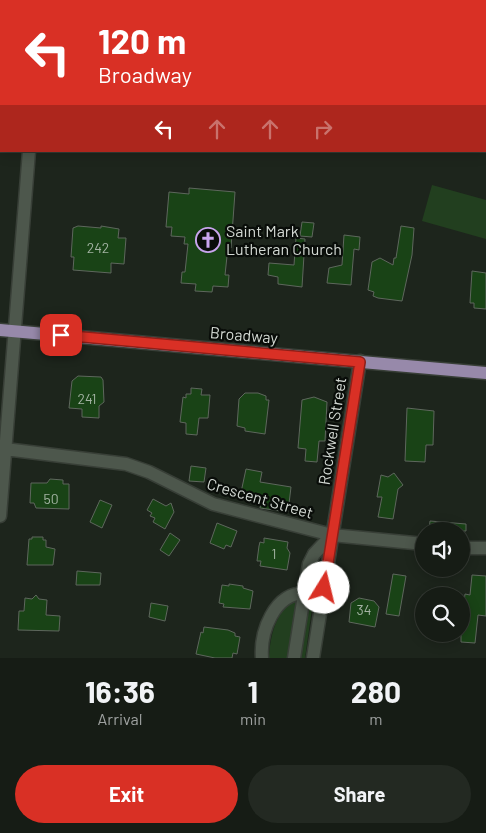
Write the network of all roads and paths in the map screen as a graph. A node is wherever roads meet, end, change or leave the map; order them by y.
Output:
1 (29, 152) edge
2 (0, 330) edge
3 (15, 331) junction
4 (360, 362) junction
5 (486, 372) edge
6 (5, 449) junction
7 (0, 516) edge
8 (332, 535) junction
9 (415, 543) edge
10 (470, 548) edge
11 (486, 548) edge
12 (305, 592) junction
13 (262, 658) edge
14 (294, 658) edge
15 (313, 658) edge

1 - 3 street
2 - 3 main road, Broadway
3 - 4 main road, Broadway
3 - 6 street
4 - 5 main road, Broadway
4 - 8 street, Rockwell Street
6 - 7 street
6 - 8 street, Crescent Street
8 - 9 street, Crescent Street
8 - 12 street
8 - 15 street, Rockwell Street
10 - 11 street
12 - 13 street
12 - 14 street

